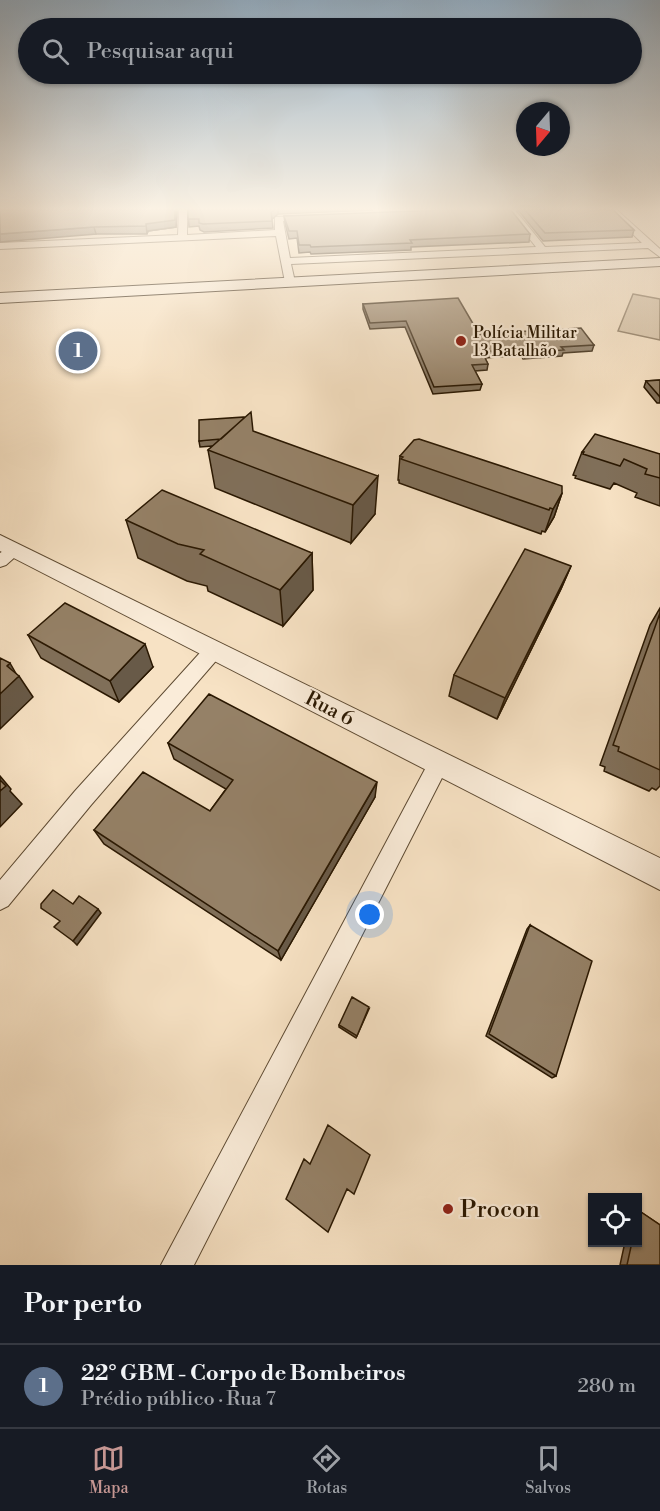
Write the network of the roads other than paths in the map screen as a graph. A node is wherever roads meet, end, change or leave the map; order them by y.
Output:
1 (287, 269) edge
2 (530, 269) edge
3 (290, 282) junction
4 (0, 298) edge
5 (5, 551) edge
6 (214, 650) junction
7 (440, 763) junction
8 (660, 874) edge
9 (0, 898) edge
10 (177, 1265) edge

1 - 3 street
2 - 3 main road
3 - 4 main road
5 - 6 street, Rua 6
6 - 7 street, Rua 6
6 - 9 street
7 - 8 street, Rua 6
7 - 10 street

